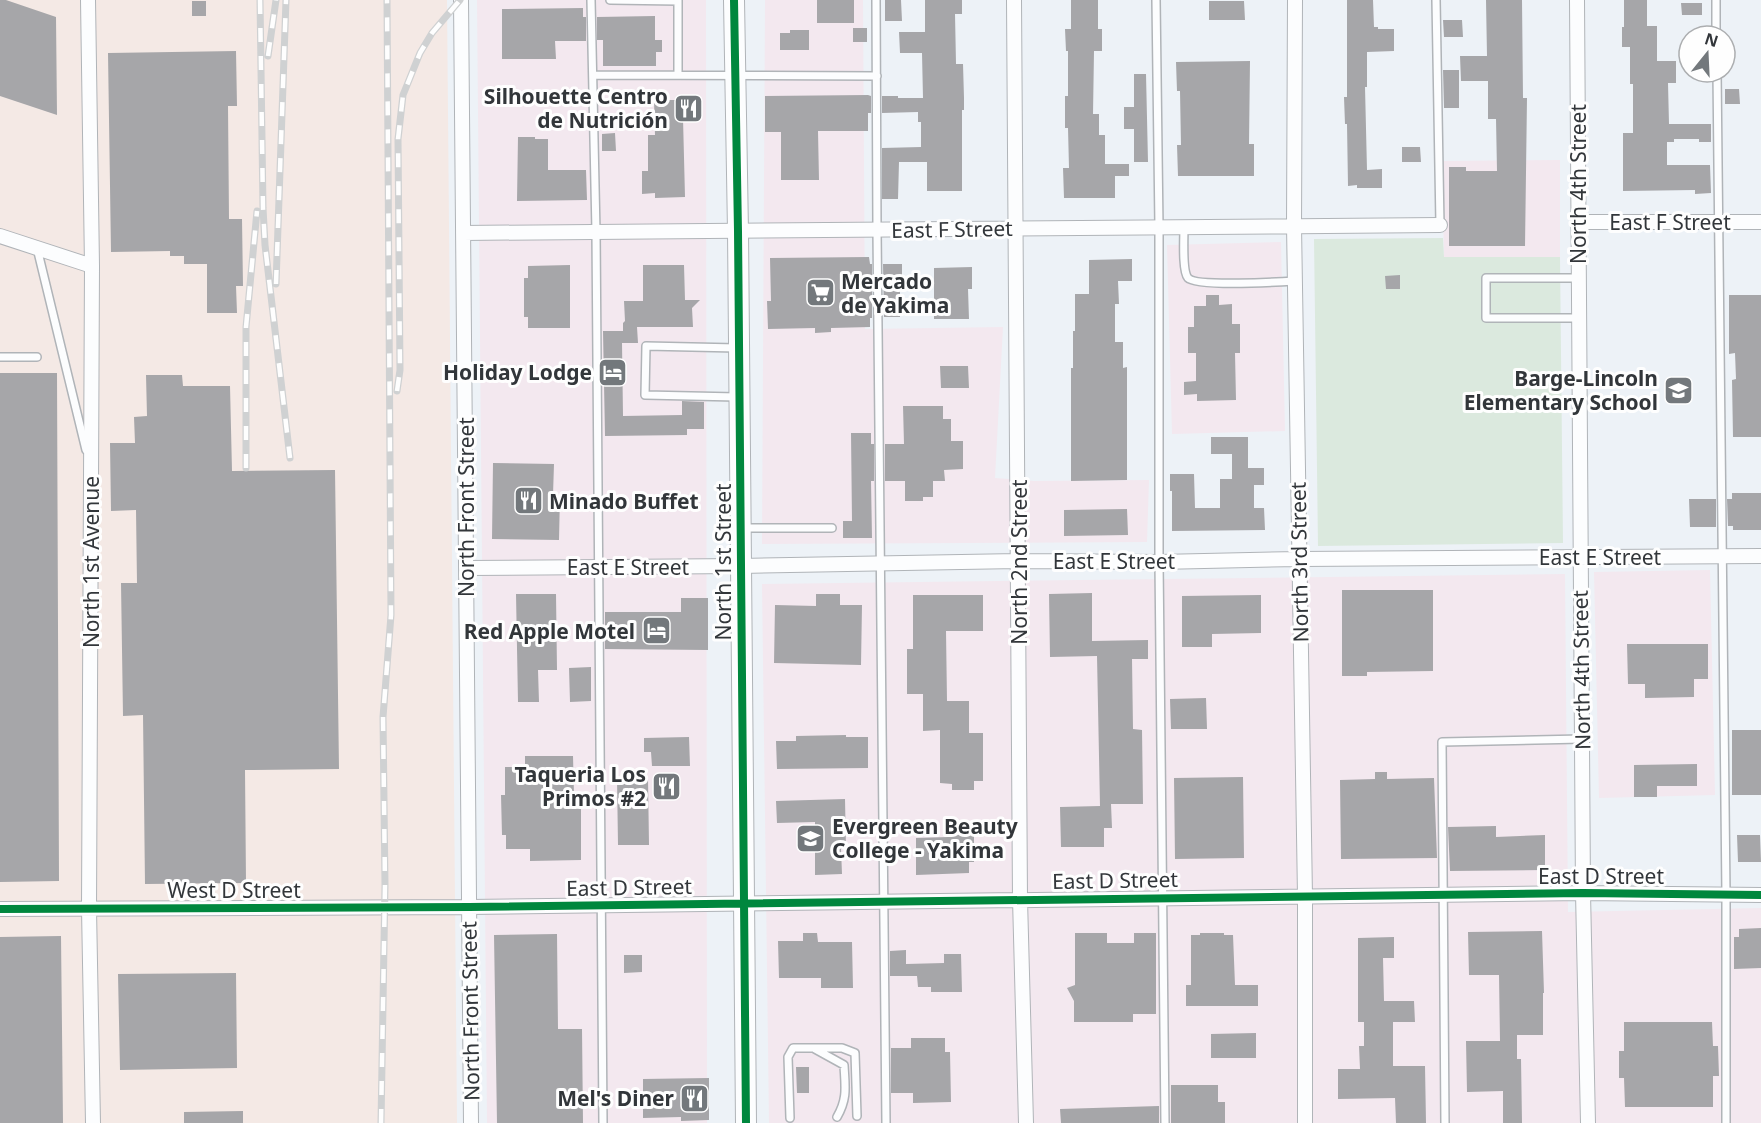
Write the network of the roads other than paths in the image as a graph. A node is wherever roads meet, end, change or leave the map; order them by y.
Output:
1 (88, 0) edge
2 (461, 0) edge
3 (591, 0) edge
4 (610, 0) edge
5 (734, 0) edge
6 (876, 0) edge
7 (1014, 0) edge
8 (1156, 0) edge
9 (1295, 0) edge
10 (1437, 0) edge
11 (1577, 0) edge
12 (1716, 0) edge
13 (678, 1) edge
14 (1716, 24) edge
15 (592, 75) junction
16 (678, 75) junction
17 (735, 75) junction
18 (877, 76) junction
19 (1717, 84) edge
20 (1579, 222) junction
21 (1718, 222) junction
22 (1761, 222) edge
23 (1440, 225) joint
24 (1294, 226) junction
25 (1159, 227) junction
26 (1184, 227) junction
27 (1016, 228) junction
28 (877, 230) junction
29 (738, 231) junction
30 (596, 232) junction
31 (464, 233) junction
32 (0, 236) edge
33 (37, 248) junction
34 (92, 266) junction
35 (1579, 278) junction
36 (1295, 281) junction
37 (1579, 318) junction
38 (739, 348) junction
39 (0, 357) edge
40 (37, 357) dead end
41 (740, 397) junction
42 (91, 470) junction
43 (741, 528) junction
44 (832, 528) dead end
45 (1722, 556) junction
46 (1761, 556) edge
47 (1580, 557) junction
48 (1299, 559) junction
49 (1019, 561) junction
50 (1159, 562) junction
51 (881, 563) junction
52 (741, 566) junction
53 (597, 567) junction
54 (466, 568) junction
55 (1582, 739) junction
56 (1583, 893) junction
57 (1443, 895) junction
58 (1726, 895) junction
59 (1761, 895) edge
60 (1305, 896) junction
61 (1162, 897) junction
62 (1020, 899) junction
63 (884, 901) junction
64 (743, 903) junction
65 (601, 905) junction
66 (469, 907) junction
67 (0, 909) edge
68 (89, 909) junction
69 (813, 1048) junction
70 (745, 1096) junction
71 (857, 1116) dead end
72 (837, 1117) dead end
73 (790, 1118) dead end
74 (93, 1123) edge
75 (471, 1123) edge
76 (603, 1123) edge
77 (732, 1123) edge
78 (746, 1123) edge
79 (886, 1123) edge
80 (1026, 1123) edge
81 (1165, 1123) edge
82 (1305, 1123) edge
83 (1445, 1123) edge
84 (1588, 1123) edge
85 (1726, 1123) edge

1 - 34 street, North 1st Avenue
2 - 31 street, North Front Street
3 - 15 lane
4 - 13 lane
5 - 17 main road, North 1st Street
6 - 18 lane
7 - 27 street, North 2nd Street
8 - 25 lane
9 - 24 street, North 3rd Street
10 - 23 lane
11 - 20 street, North 4th Street
12 - 14 lane
13 - 16 lane
15 - 16 lane
15 - 30 lane
16 - 17 lane
17 - 18 lane
17 - 29 main road, North 1st Street
18 - 28 lane
19 - 21 lane
20 - 21 street, East F Street
20 - 35 street, North 4th Street
21 - 22 street, East F Street
21 - 45 lane
23 - 24 street, East F Street
24 - 26 street, East F Street
24 - 36 street, North 3rd Street
25 - 26 street, East F Street
25 - 27 street, East F Street
25 - 50 lane
26 - 36 lane
27 - 28 street, East F Street
27 - 49 street, North 2nd Street
28 - 29 street, East F Street
28 - 51 lane
29 - 30 street, East F Street
29 - 38 main road, North 1st Street
30 - 31 street, East F Street
30 - 53 lane
31 - 54 street, North Front Street
32 - 33 street
33 - 34 street
33 - 42 lane
34 - 42 street, North 1st Avenue
35 - 37 street, North 4th Street
35 - 37 lane
36 - 48 street, North 3rd Street
37 - 47 street, North 4th Street
38 - 41 main road, North 1st Street
38 - 41 lane
39 - 40 lane
41 - 43 main road, North 1st Street
42 - 68 street, North 1st Avenue
43 - 44 lane
43 - 52 main road, North 1st Street
45 - 46 street, East E Street
45 - 47 street, East E Street
45 - 58 lane
47 - 48 street, East E Street
47 - 55 street, North 4th Street
48 - 50 street, East E Street
48 - 60 street, North 3rd Street
49 - 50 street, East E Street
49 - 51 street, East E Street
49 - 62 street, North 2nd Street
50 - 61 lane
51 - 52 street, East E Street
51 - 63 lane
52 - 53 street, East E Street
52 - 64 main road, North 1st Street
53 - 54 street, East E Street
53 - 65 lane
54 - 66 street, North Front Street
55 - 56 street, North 4th Street
55 - 57 lane
56 - 57 street, East D Street
56 - 58 street, East D Street
56 - 84 street, North 4th Street
57 - 60 street, East D Street
57 - 83 lane
58 - 59 street, East D Street
58 - 85 lane
60 - 61 street, East D Street
60 - 82 street, North 3rd Street
61 - 62 street, East D Street
61 - 81 lane
62 - 63 street, East D Street
62 - 80 street, North 2nd Street
63 - 64 street, East D Street
63 - 79 lane
64 - 65 street, East D Street
64 - 70 main road, North 1st Street
65 - 66 street, East D Street
65 - 76 lane
66 - 68 street, West D Street
66 - 75 street, North Front Street
67 - 68 street, West D Street
68 - 74 street, North 1st Avenue
69 - 71 lane
69 - 72 lane
69 - 73 lane
70 - 77 main road
70 - 78 main road, North 1st Street

